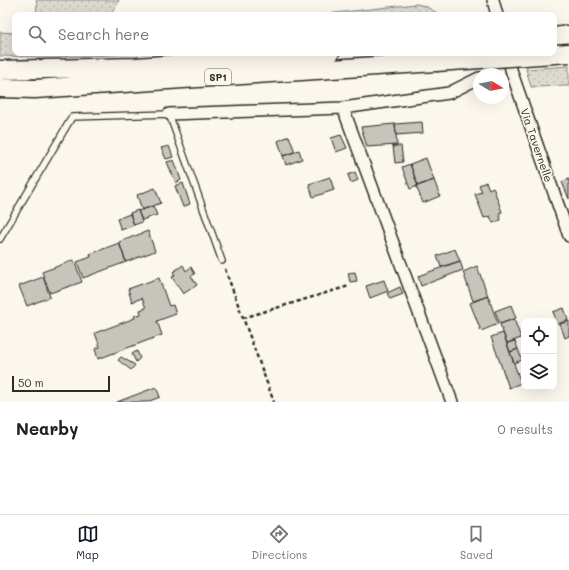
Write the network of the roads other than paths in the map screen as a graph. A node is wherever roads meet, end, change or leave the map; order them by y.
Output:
1 (493, 0) edge
2 (496, 12) edge
3 (569, 35) edge
4 (557, 36) edge
5 (569, 53) edge
6 (557, 54) edge
7 (288, 56) edge
8 (507, 56) edge
9 (525, 56) edge
10 (508, 68) edge
11 (0, 70) edge
12 (509, 77) edge
13 (473, 81) edge
14 (0, 88) edge
15 (35, 90) junction
16 (0, 99) edge
17 (343, 108) junction
18 (169, 114) junction
19 (569, 236) edge
20 (0, 239) edge
21 (222, 261) road end
22 (452, 402) edge

1 - 2 street
3 - 4 highway
5 - 6 highway, SP1, bridge
7 - 11 highway, SP1
8 - 10 street, Via Tavernelle
9 - 15 highway, SP1, bridge
12 - 19 street, Via Tavernelle
13 - 17 street
14 - 15 highway, SP1
15 - 16 highway
17 - 18 street
17 - 22 street
18 - 20 lane
18 - 21 lane

